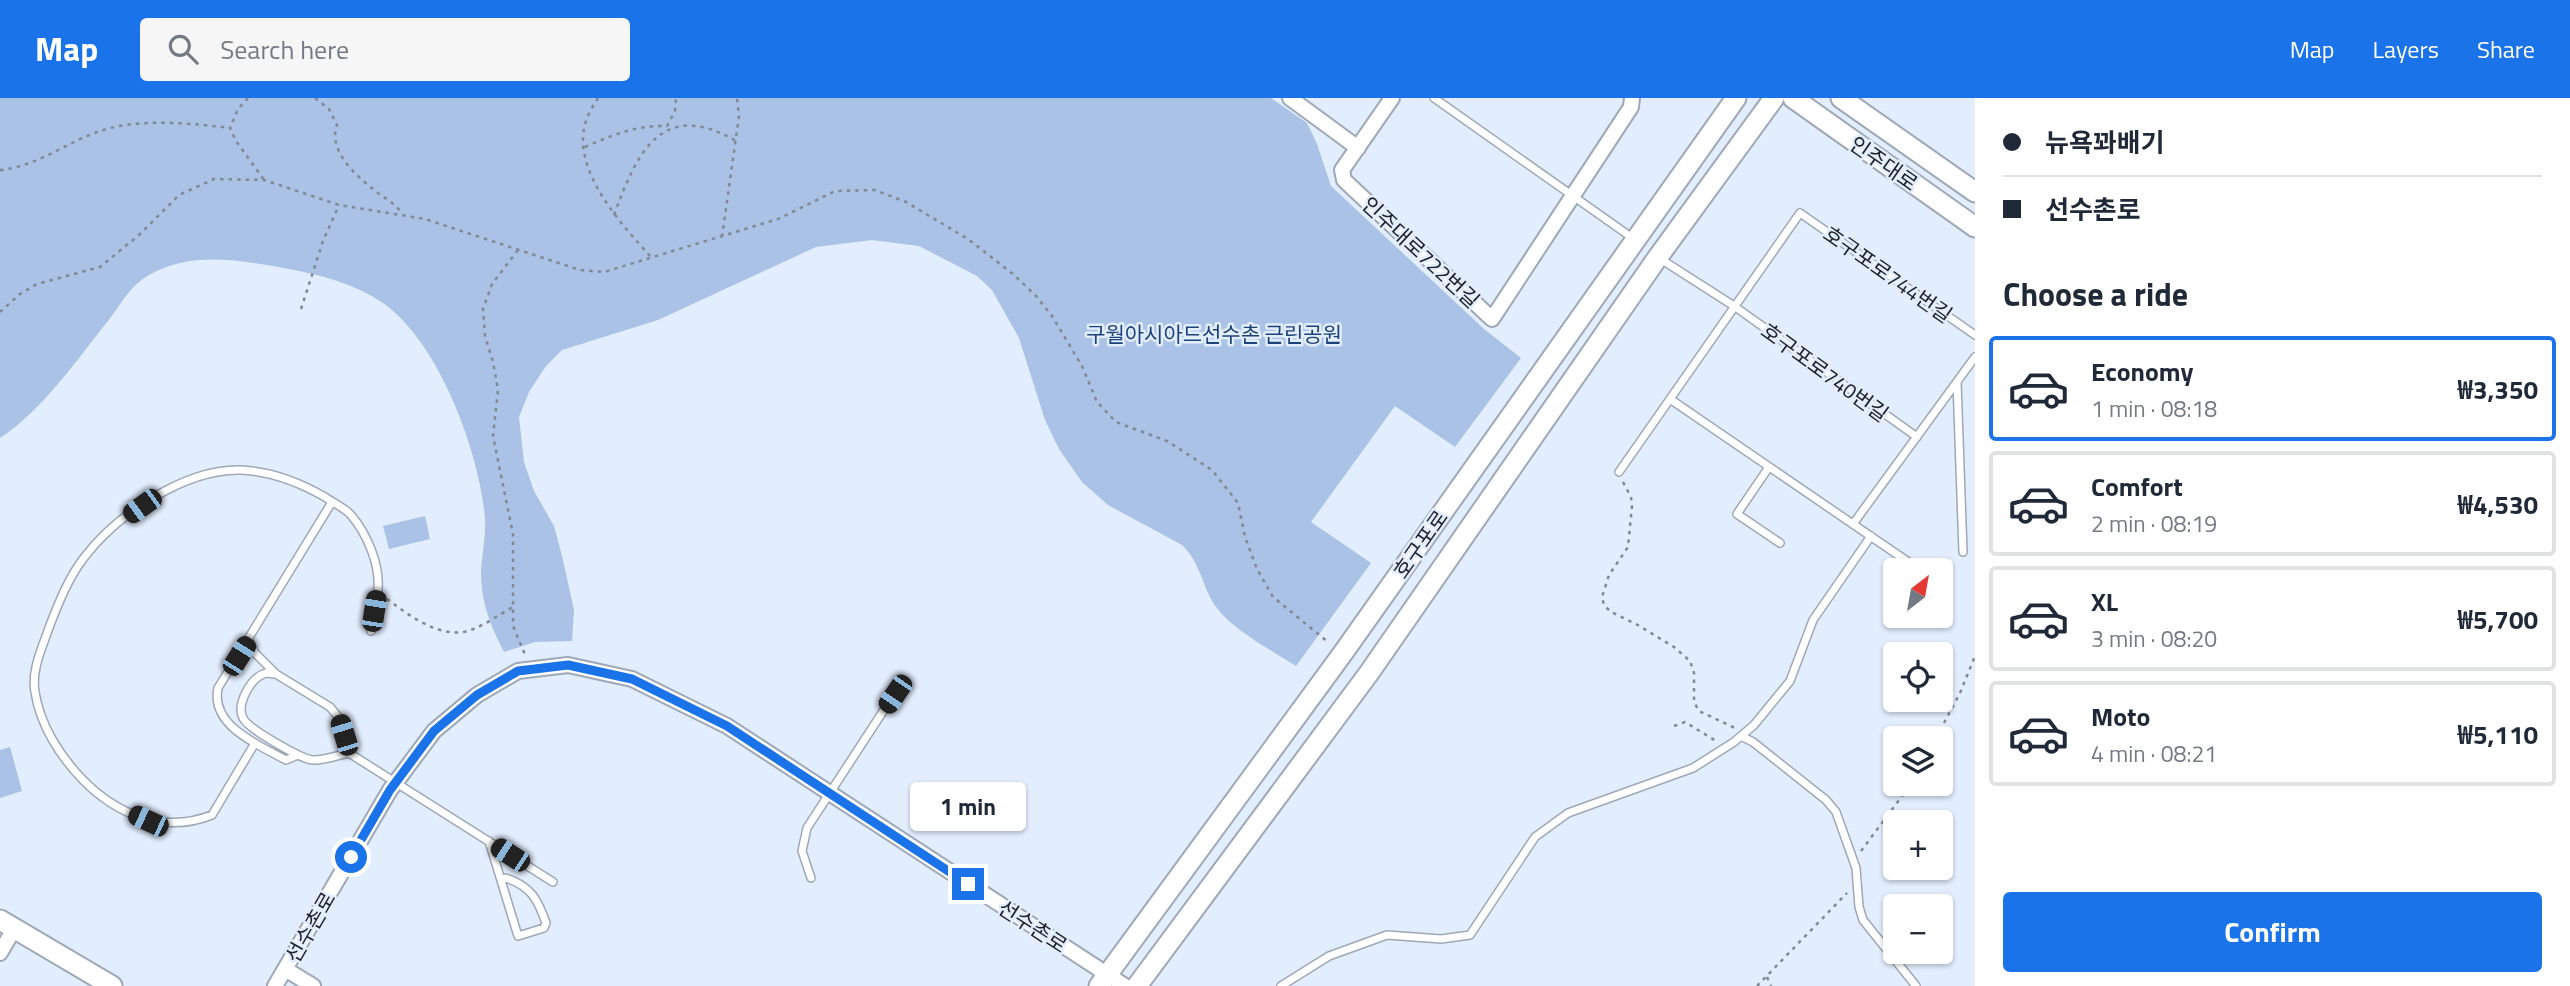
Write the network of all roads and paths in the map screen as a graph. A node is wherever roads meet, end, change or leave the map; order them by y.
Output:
1 (248, 98) edge
2 (315, 98) edge
3 (598, 98) edge
4 (676, 98) edge
5 (737, 98) edge
6 (1290, 98) edge
7 (1392, 98) edge
8 (1434, 98) edge
9 (1632, 98) edge
10 (1736, 98) edge
11 (1774, 98) edge
12 (1793, 98) edge
13 (1841, 98) edge
14 (667, 126) junction
15 (230, 128) junction
16 (736, 141) junction
17 (585, 148) junction
18 (1357, 148) junction
19 (0, 170) edge
20 (264, 180) junction
21 (1975, 192) edge
22 (1573, 196) junction
23 (340, 205) junction
24 (402, 215) junction
25 (614, 216) junction
26 (1975, 228) edge
27 (722, 237) junction
28 (1636, 240) junction
29 (518, 250) junction
30 (651, 257) junction
31 (1658, 257) junction
32 (1734, 306) junction
33 (301, 309) dead end
34 (0, 313) edge
35 (1975, 335) edge
36 (1975, 357) edge
37 (1957, 382) junction
38 (1670, 399) junction
39 (1917, 437) junction
40 (1769, 467) junction
41 (1619, 472) joint
42 (332, 502) junction
43 (1853, 524) junction
44 (1871, 536) junction
45 (1780, 543) dead end
46 (1963, 552) joint
47 (1903, 558) edge
48 (1949, 558) edge
49 (377, 592) junction
50 (513, 607) junction
51 (371, 631) dead end
52 (248, 640) junction
53 (1343, 653) junction
54 (1975, 656) edge
55 (531, 669) junction
56 (276, 674) junction
57 (895, 694) dead end
58 (1674, 726) dead end
59 (1942, 726) edge
60 (1741, 736) junction
61 (255, 743) junction
62 (1726, 747) junction
63 (349, 753) junction
64 (298, 755) junction
65 (397, 781) junction
66 (830, 793) junction
67 (1902, 796) edge
68 (489, 841) junction
69 (1854, 860) junction
70 (811, 878) dead end
71 (501, 880) junction
72 (553, 882) dead end
73 (1857, 882) junction
74 (7, 924) edge
75 (0, 954) edge
76 (285, 969) junction
77 (1767, 977) junction
78 (1103, 980) edge
79 (112, 986) edge
80 (275, 986) edge
81 (313, 986) edge
82 (1125, 986) edge
83 (1137, 986) edge
84 (1282, 986) edge
85 (1757, 986) edge
86 (1770, 986) edge
87 (1916, 986) edge

1 - 15 path
2 - 24 path
3 - 17 path
4 - 14 path
5 - 16 path
6 - 18 street
7 - 18 street, 인주대로722번길
8 - 22 lane
9 - 22 street
10 - 28 main road, 호구포로
11 - 31 main road, 호구포로
12 - 26 main road, 인주대로
13 - 21 main road, 인주대로
14 - 16 path
14 - 17 path
14 - 25 path
15 - 19 path
15 - 20 path
16 - 27 path
17 - 25 path
18 - 22 street, 인주대로722번길
20 - 23 path
20 - 34 path
22 - 28 lane
23 - 24 path
23 - 33 path
24 - 29 path
25 - 30 path
27 - 30 path
27 - 53 path
28 - 53 main road, 호구포로
29 - 30 path
29 - 50 path
31 - 32 lane, 호구포로740번길
31 - 83 main road, 호구포로
32 - 35 lane, 호구포로744번길
32 - 38 lane
32 - 39 lane, 호구포로740번길
36 - 37 lane
37 - 39 lane
37 - 46 lane
38 - 40 lane
38 - 41 lane
39 - 43 lane
40 - 43 lane
40 - 45 lane
41 - 60 path
42 - 49 lane
42 - 52 lane
42 - 61 lane
43 - 44 lane
44 - 47 lane
44 - 60 lane
46 - 48 path
49 - 50 path
49 - 51 lane
50 - 55 path
52 - 56 lane
52 - 61 lane
53 - 78 main road, 호구포로
54 - 59 path
55 - 65 street, 선수촌로
55 - 66 street, 선수촌로
56 - 63 lane
56 - 64 lane
57 - 66 lane
58 - 62 path
60 - 62 lane
60 - 69 lane
61 - 64 lane
62 - 84 lane
63 - 64 lane
63 - 65 lane
65 - 68 lane
65 - 76 street, 선수촌로
66 - 70 lane
66 - 78 street, 선수촌로
67 - 69 path
68 - 71 lane
68 - 72 lane
69 - 73 lane
71 - 71 lane
73 - 77 path
73 - 87 lane
74 - 75 street
74 - 79 main road
76 - 80 street, 선수촌로
76 - 81 street
77 - 85 path
77 - 86 path
78 - 82 street, 선수촌로

